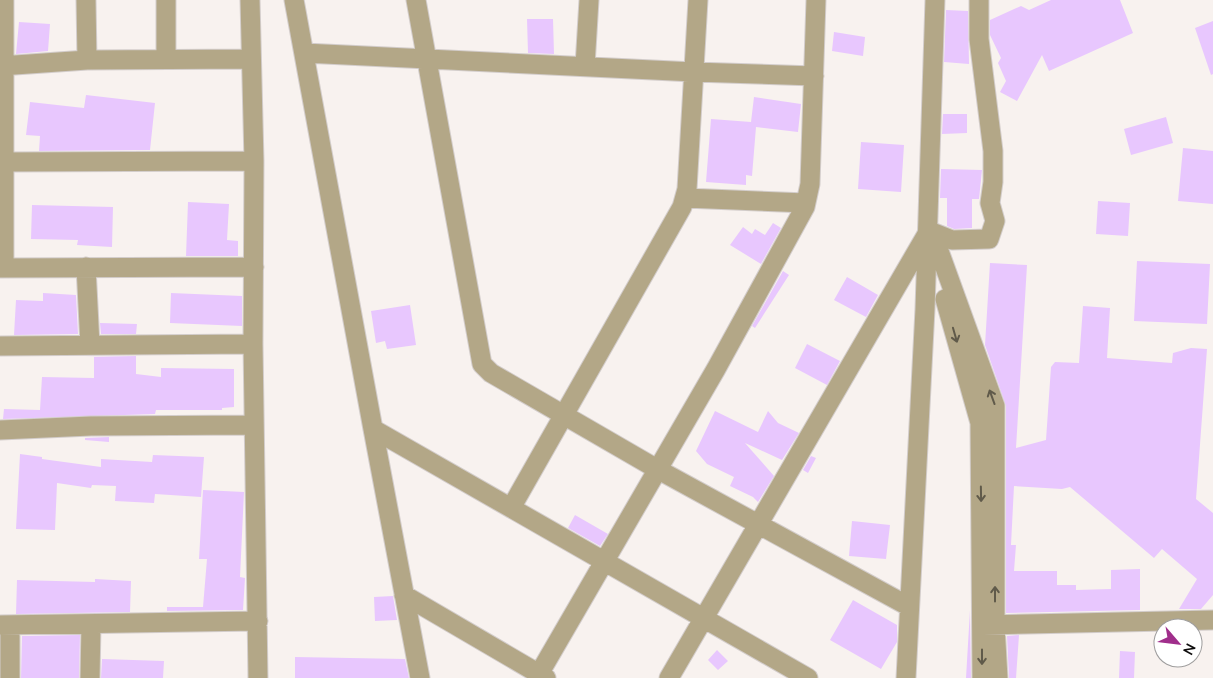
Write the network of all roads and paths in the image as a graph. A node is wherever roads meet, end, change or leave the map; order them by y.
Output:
1 (4, 0) edge
2 (86, 0) edge
3 (166, 0) edge
4 (250, 0) edge
5 (294, 0) edge
6 (416, 0) edge
7 (589, 0) edge
8 (698, 0) edge
9 (816, 0) edge
10 (935, 0) edge
11 (979, 0) edge
12 (304, 53) junction
13 (166, 59) junction
14 (250, 59) junction
15 (427, 59) junction
16 (87, 60) junction
17 (2, 66) edge
18 (585, 66) junction
19 (694, 72) junction
20 (814, 76) junction
21 (254, 161) junction
22 (4, 162) junction
23 (685, 198) junction
24 (806, 203) junction
25 (927, 235) junction
26 (86, 267) junction
27 (254, 267) junction
28 (2, 268) edge
29 (253, 344) junction
30 (90, 345) junction
31 (0, 346) edge
32 (564, 414) junction
33 (254, 426) junction
34 (373, 429) junction
35 (0, 430) edge
36 (657, 469) junction
37 (511, 508) junction
38 (759, 526) junction
39 (604, 560) junction
40 (404, 595) junction
41 (908, 606) junction
42 (705, 617) junction
43 (1213, 620) edge
44 (258, 621) junction
45 (5, 625) edge
46 (91, 625) junction
47 (989, 625) junction
48 (542, 676) edge
49 (10, 678) edge
50 (90, 678) edge
51 (258, 678) edge
52 (420, 678) edge
53 (669, 678) edge
54 (808, 678) edge
55 (906, 678) edge
56 (982, 678) edge
57 (998, 678) edge

1 - 17 street
2 - 16 street
3 - 13 street
4 - 14 street
5 - 12 street
6 - 15 street
7 - 18 street
8 - 19 street
9 - 20 street
10 - 25 street
11 - 25 street
12 - 15 street
12 - 34 street
13 - 14 street
13 - 16 street
14 - 21 street
15 - 18 street
15 - 32 street
16 - 17 street
17 - 22 street
18 - 19 street
19 - 20 street
19 - 23 street
20 - 24 street
21 - 22 street
21 - 27 street
22 - 28 street
23 - 24 street
23 - 32 street
24 - 36 street
25 - 38 street
25 - 41 street
25 - 47 street
26 - 27 street
26 - 28 street
26 - 30 street
27 - 29 street
29 - 30 street
29 - 33 street
30 - 31 street
32 - 36 street
32 - 37 street
33 - 35 street
33 - 44 street
34 - 37 street
34 - 40 street
36 - 38 street
36 - 39 street
37 - 39 street
38 - 41 street
38 - 42 street
39 - 42 street
39 - 48 street
40 - 48 street
40 - 52 street
41 - 55 street
42 - 53 street
42 - 54 street
43 - 47 street
44 - 46 street
44 - 51 street
45 - 46 street
45 - 49 street
46 - 50 street
47 -> 56 street
47 - 57 street

